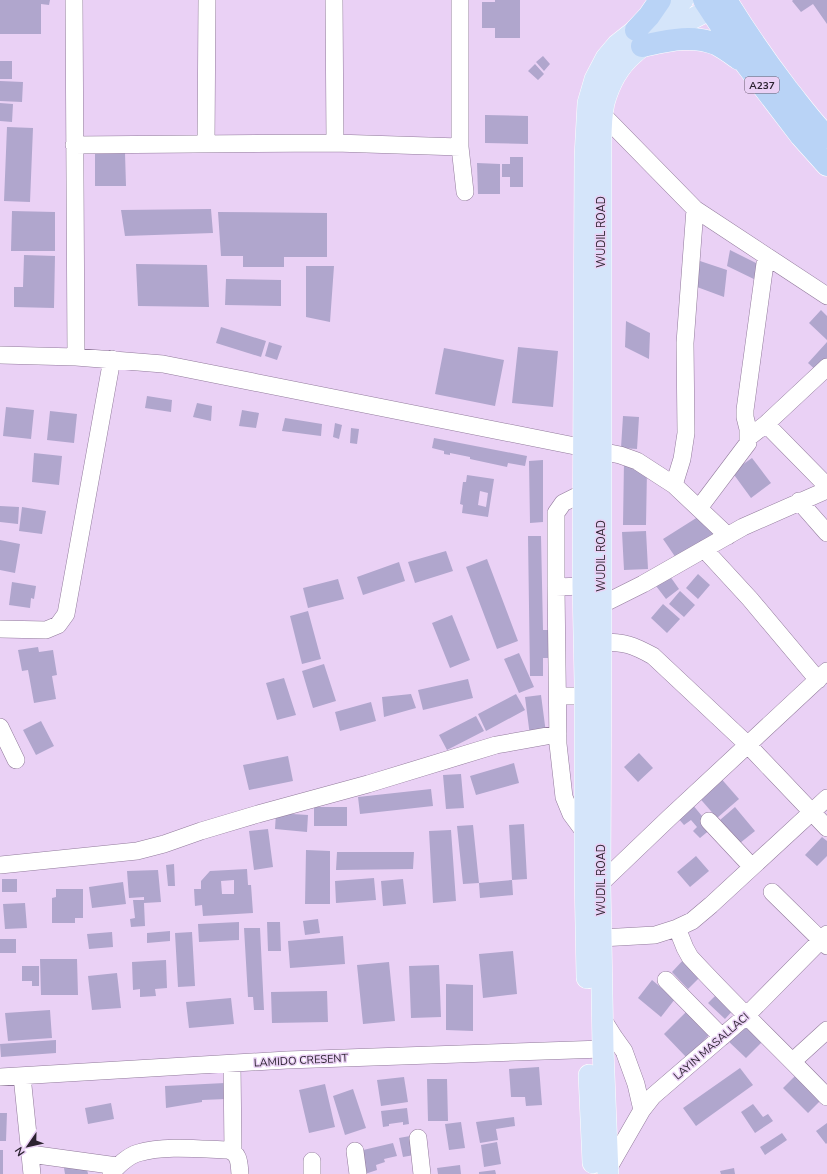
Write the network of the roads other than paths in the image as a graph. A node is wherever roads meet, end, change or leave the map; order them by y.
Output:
1 (74, 0) edge
2 (207, 0) edge
3 (334, 0) edge
4 (460, 0) edge
5 (660, 0) edge
6 (683, 0) edge
7 (713, 3) edge
8 (639, 38) junction
9 (746, 64) junction
10 (602, 114) junction
11 (823, 125) edge
12 (335, 143) junction
13 (206, 144) junction
14 (74, 145) junction
15 (460, 148) junction
16 (593, 157) junction
17 (827, 165) edge
18 (465, 192) dead end
19 (696, 209) junction
20 (766, 256) junction
21 (827, 296) edge
22 (0, 355) edge
23 (76, 356) junction
24 (112, 360) junction
25 (827, 367) edge
26 (766, 424) junction
27 (748, 438) junction
28 (592, 449) junction
29 (674, 485) junction
30 (827, 486) edge
31 (827, 490) edge
32 (583, 493) junction
33 (799, 501) junction
34 (699, 508) junction
35 (827, 533) edge
36 (728, 536) junction
37 (704, 549) junction
38 (583, 586) junction
39 (556, 587) junction
40 (601, 605) junction
41 (0, 629) edge
42 (601, 642) junction
43 (823, 675) edge
44 (558, 696) junction
45 (585, 696) junction
46 (0, 727) edge
47 (558, 734) junction
48 (748, 745) junction
49 (16, 760) dead end
50 (827, 798) edge
51 (812, 812) junction
52 (709, 821) dead end
53 (827, 828) edge
54 (585, 833) junction
55 (0, 866) edge
56 (752, 867) junction
57 (600, 884) junction
58 (772, 892) dead end
59 (677, 928) junction
60 (601, 938) junction
61 (825, 940) edge
62 (666, 980) dead end
63 (746, 1016) junction
64 (602, 1018) junction
65 (827, 1030) edge
66 (722, 1037) junction
67 (595, 1049) junction
68 (793, 1061) junction
69 (232, 1064) junction
70 (22, 1076) junction
71 (0, 1077) edge
72 (827, 1097) edge
73 (642, 1110) junction
74 (418, 1138) dead end
75 (233, 1151) junction
76 (355, 1151) dead end
77 (30, 1154) junction
78 (114, 1170) edge
79 (603, 1172) edge
80 (32, 1174) edge
81 (240, 1174) edge
82 (358, 1174) edge
83 (422, 1174) edge

1 - 14 street
2 - 13 street
3 - 12 street
4 - 15 street
5 - 8 highway
6 - 8 main road, WUDIL ROAD
7 - 8 main road, WUDIL ROAD
7 - 9 highway, A237
7 - 11 highway, A237
8 - 9 highway
8 - 10 main road, WUDIL ROAD
8 - 16 main road, WUDIL ROAD
9 - 17 highway, A237
10 - 16 main road, WUDIL ROAD
10 - 19 street
12 - 13 street
12 - 15 street
13 - 14 street
14 - 23 street
15 - 18 street
16 - 28 main road, WUDIL ROAD
19 - 20 street
19 - 29 street
20 - 21 street
20 - 27 street
22 - 23 street
23 - 24 street
24 - 28 street
24 - 41 street
25 - 26 street
26 - 27 street
26 - 30 street
27 - 34 street
28 - 29 street
28 - 32 main road, WUDIL ROAD
28 - 40 main road, WUDIL ROAD
29 - 34 street
31 - 33 street
32 - 38 main road, WUDIL ROAD
32 - 39 street
33 - 35 street
33 - 36 street
34 - 36 street
36 - 37 street
37 - 40 street
37 - 43 street
38 - 39 street
38 - 45 main road, WUDIL ROAD
39 - 44 street
40 - 42 main road, WUDIL ROAD
42 - 48 street
42 - 57 main road, WUDIL ROAD
43 - 48 street
44 - 45 street
44 - 47 street
45 - 54 main road, WUDIL ROAD
46 - 49 street
47 - 54 street
47 - 55 street
48 - 51 street
48 - 57 street
50 - 51 street
51 - 53 street
51 - 56 street
52 - 56 street
54 - 67 main road, WUDIL ROAD
56 - 59 street
57 - 60 main road, WUDIL ROAD
58 - 61 street
59 - 60 street
59 - 63 street
60 - 64 main road, WUDIL ROAD
61 - 63 street, LAYIN MASALLACI
62 - 66 street
63 - 66 street, LAYIN MASALLACI
63 - 68 street
64 - 67 main road, WUDIL ROAD
64 - 73 street
65 - 68 street
66 - 73 street, LAYIN MASALLACI
67 - 69 street, LAMIDO CRESENT
67 - 79 main road, WUDIL ROAD
68 - 72 street
69 - 70 street, LAMIDO CRESENT
69 - 75 street
70 - 71 street, LAMIDO CRESENT
70 - 77 street
73 - 79 street, LAYIN MASALLACI
74 - 83 street
75 - 78 street
75 - 81 street
76 - 82 street
77 - 78 street
77 - 80 street

